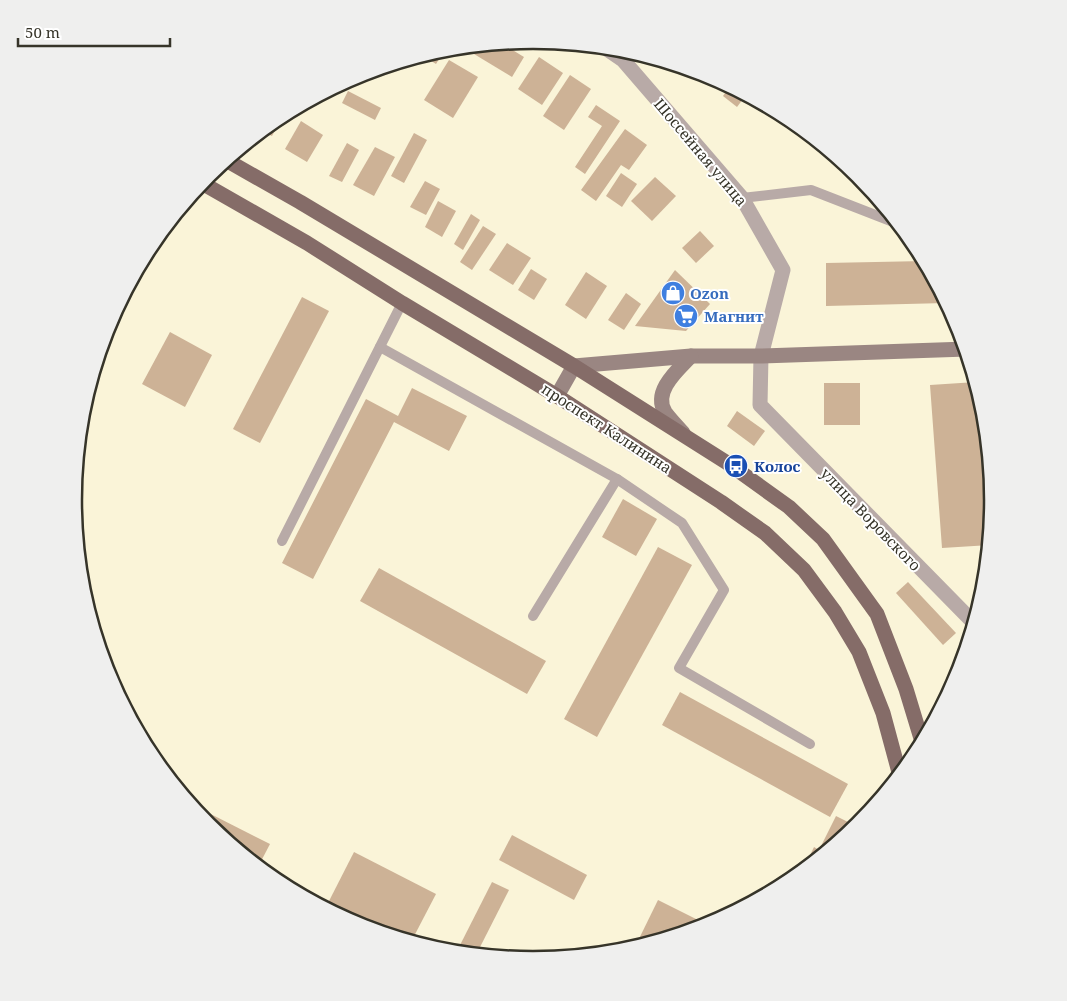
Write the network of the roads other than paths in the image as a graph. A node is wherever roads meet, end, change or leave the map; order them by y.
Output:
1 (618, 56) edge
2 (233, 164) edge
3 (209, 187) edge
4 (742, 198) junction
5 (888, 220) edge
6 (402, 303) junction
7 (380, 347) junction
8 (959, 349) edge
9 (692, 356) junction
10 (761, 356) junction
11 (574, 366) junction
12 (557, 396) junction
13 (685, 436) junction
14 (617, 479) junction
15 (282, 541) dead end
16 (534, 616) dead end
17 (970, 618) edge
18 (919, 735) edge
19 (810, 744) dead end
20 (898, 768) edge

1 - 4 street, Шоссейная улица
2 - 11 main road
3 - 6 main road, проспект Калинина
4 - 5 lane
4 - 10 street, Шоссейная улица
6 - 7 lane
6 - 12 main road, проспект Калинина
7 - 14 lane
7 - 15 lane
8 - 10 main road
9 - 10 main road
9 - 11 main road
9 - 13 main road
10 - 17 street, улица Воровского
11 - 12 main road
11 - 13 main road
12 - 20 main road, проспект Калинина
13 - 18 main road
14 - 16 lane
14 - 19 lane

